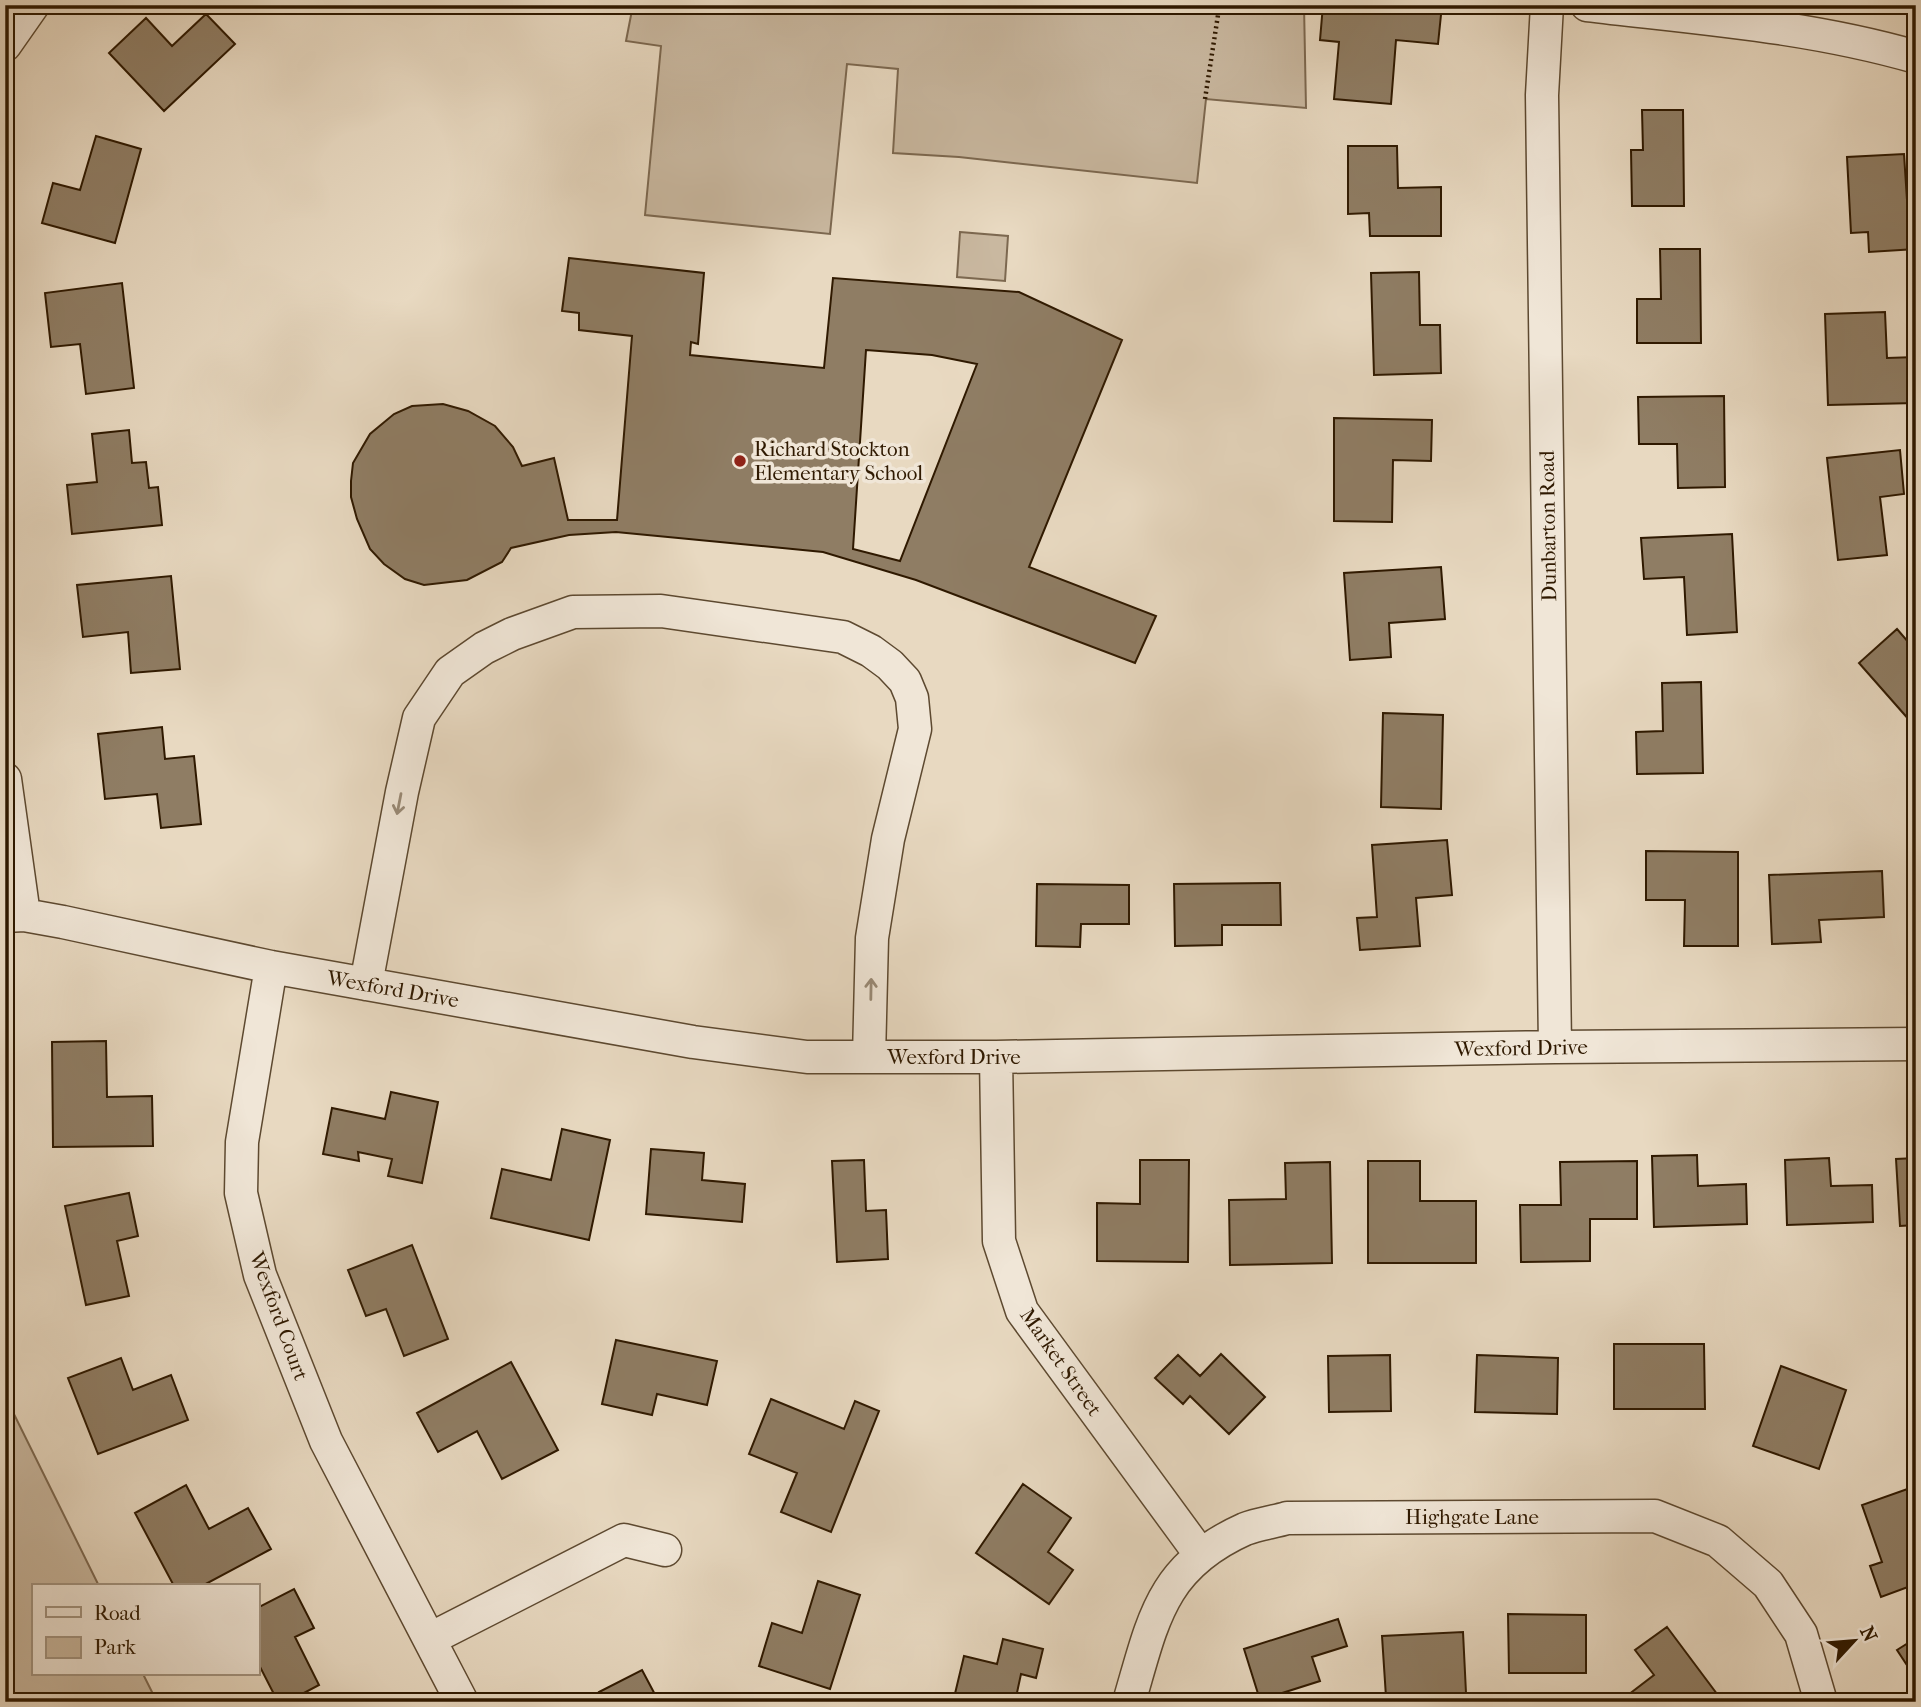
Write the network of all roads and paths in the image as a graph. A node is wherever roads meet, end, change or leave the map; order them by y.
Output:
1 (33, 5) edge
2 (1230, 5) edge
3 (1547, 5) edge
4 (1587, 5) edge
5 (5, 45) edge
6 (1916, 57) edge
7 (1205, 99) dead end
8 (5, 779) edge
9 (15, 915) edge
10 (271, 967) junction
11 (366, 984) junction
12 (1916, 1044) edge
13 (1555, 1047) junction
14 (869, 1057) junction
15 (996, 1057) junction
16 (665, 1550) dead end
17 (1200, 1554) junction
18 (430, 1639) junction
19 (462, 1702) edge
20 (1129, 1702) edge
21 (1821, 1702) edge

1 - 5 street
2 - 7 path
3 - 13 street, Dunbarton Road
4 - 6 street
8 - 9 street
9 - 10 street, Wexford Drive
10 - 11 street, Wexford Drive
10 - 18 street, Wexford Court
11 - 14 street, Wexford Drive
14 -> 11 street
12 - 13 street, Wexford Drive
13 - 15 street, Wexford Drive
14 - 15 street, Wexford Drive
15 - 17 street, Market Street
16 - 18 street
17 - 20 street, Highgate Lane
17 - 21 street, Highgate Lane
18 - 19 street, Wexford Court

